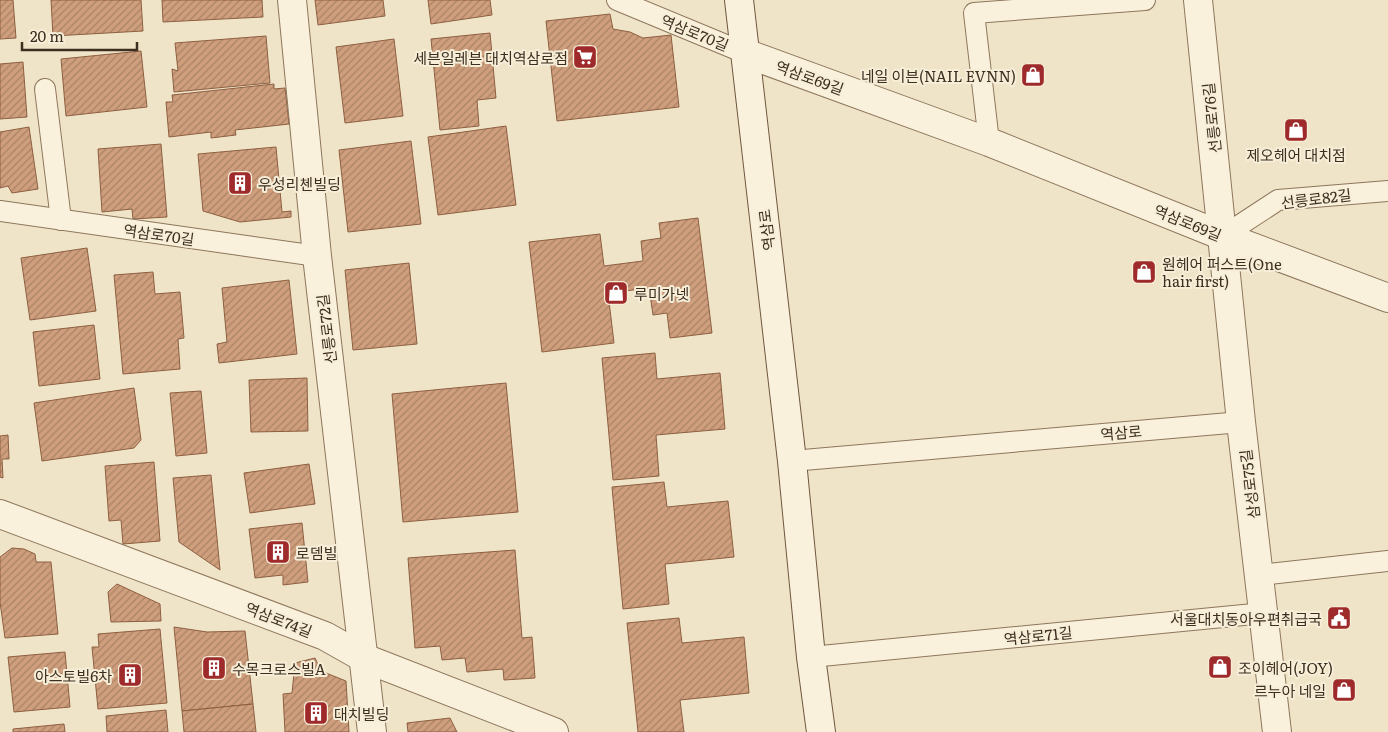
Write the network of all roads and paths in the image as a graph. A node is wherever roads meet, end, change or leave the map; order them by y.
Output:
1 (292, 0) edge
2 (617, 0) edge
3 (740, 0) edge
4 (1145, 0) edge
5 (1198, 0) edge
6 (745, 52) junction
7 (45, 89) dead end
8 (989, 142) junction
9 (1388, 190) edge
10 (0, 211) edge
11 (61, 220) junction
12 (1223, 236) junction
13 (317, 256) junction
14 (1388, 298) edge
15 (1241, 422) junction
16 (792, 461) junction
17 (0, 514) edge
18 (1388, 561) edge
19 (1260, 575) junction
20 (1264, 613) junction
21 (812, 657) junction
22 (364, 658) junction
23 (372, 732) edge
24 (554, 732) edge
25 (821, 732) edge
26 (1277, 732) edge

1 - 13 street, 선릉로72길
2 - 6 lane, 역삼로70길
3 - 6 street, 역삼로
4 - 8 lane
5 - 12 street, 선릉로76길
6 - 8 street, 역삼로69길
6 - 16 street, 역삼로
7 - 11 lane
8 - 12 street, 역삼로69길
9 - 12 lane, 선릉로82길
10 - 11 lane, 역삼로70길
11 - 13 lane, 역삼로70길
12 - 14 street, 역삼로69길
12 - 15 street, 삼성로75길
13 - 22 street, 선릉로72길
15 - 16 lane, 역삼로
15 - 19 street, 삼성로75길
16 - 21 street, 역삼로
17 - 22 street, 역삼로74길
18 - 19 lane
19 - 20 street, 삼성로75길
20 - 21 lane, 역삼로71길
20 - 26 street, 삼성로75길
21 - 25 street, 역삼로
22 - 23 street, 선릉로72길
22 - 24 street, 역삼로74길

